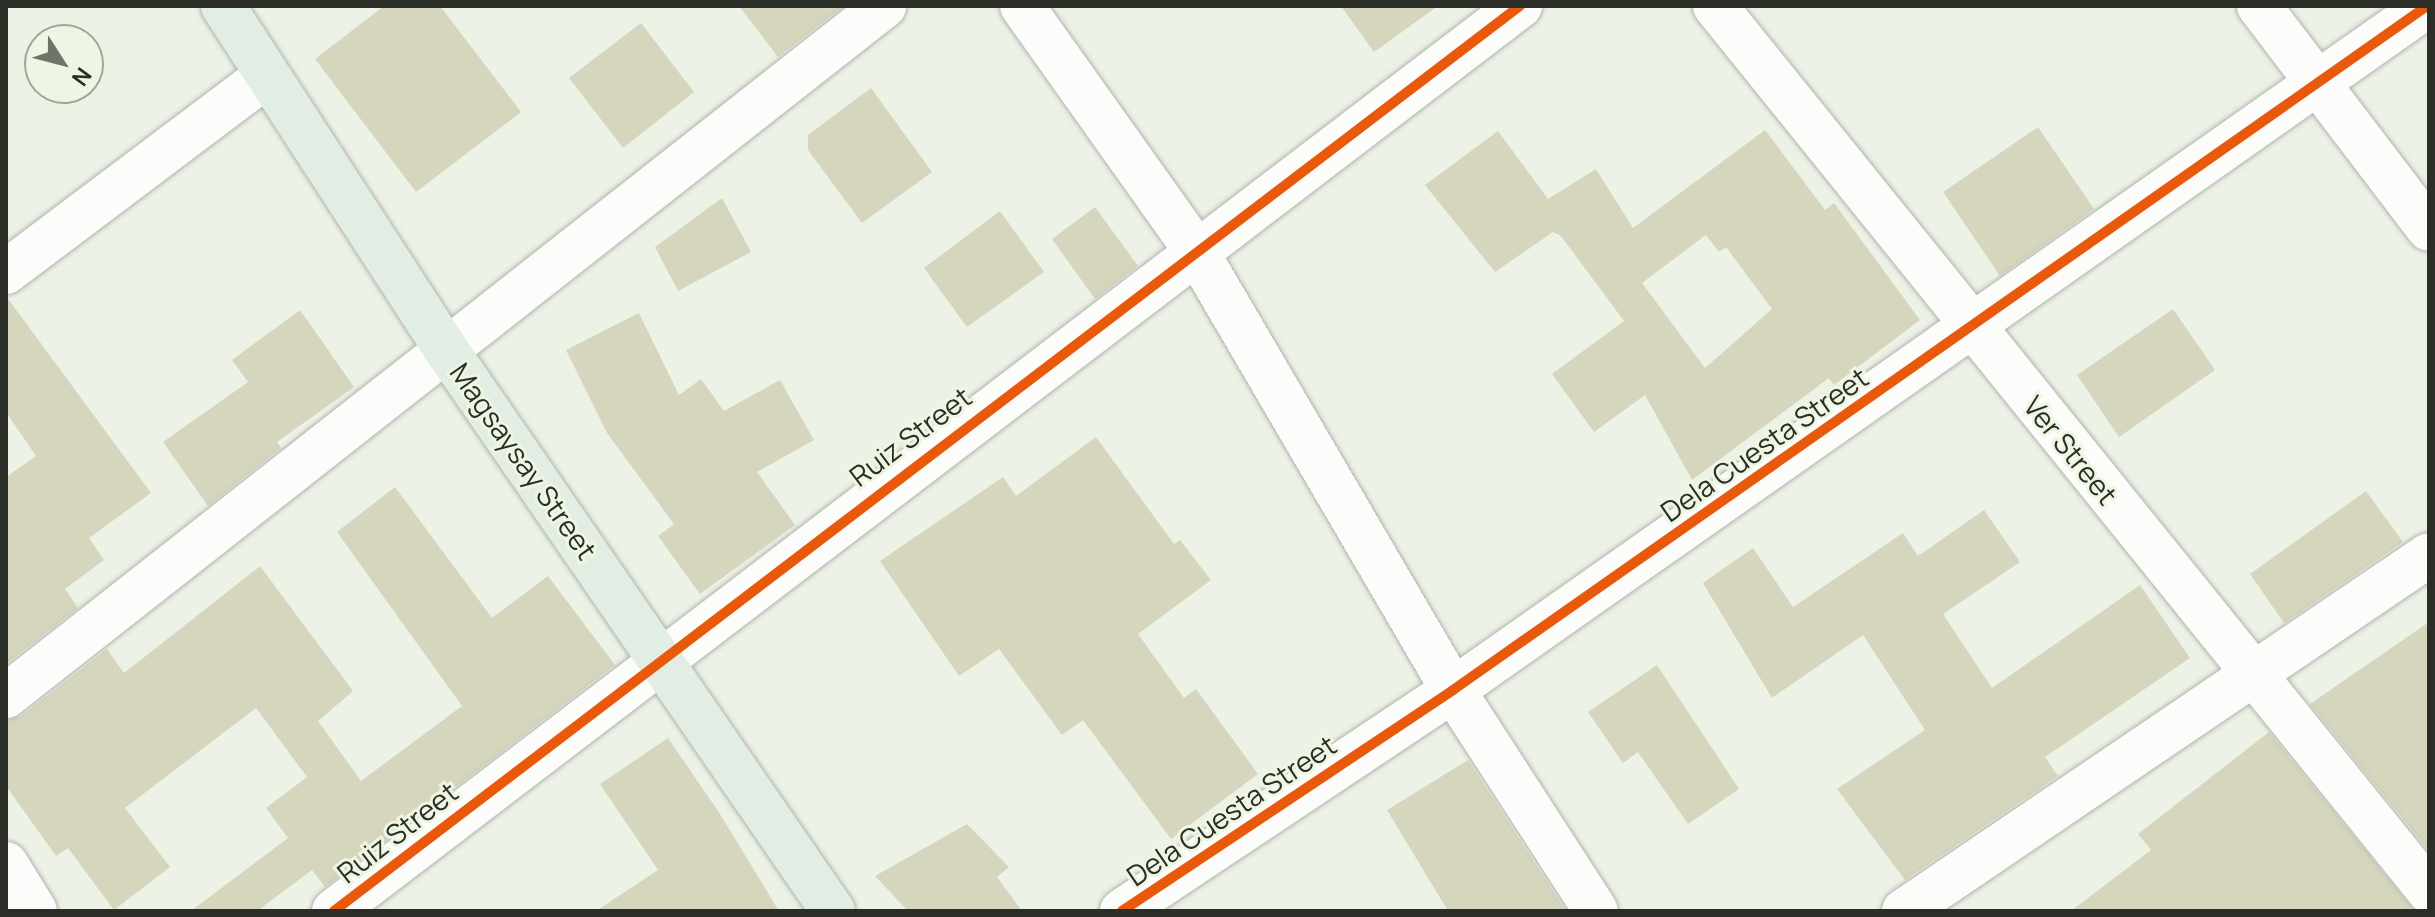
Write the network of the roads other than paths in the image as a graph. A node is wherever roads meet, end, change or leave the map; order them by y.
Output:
1 (223, 6) edge
2 (884, 6) edge
3 (1022, 6) edge
4 (1520, 6) edge
5 (1715, 6) edge
6 (2259, 6) edge
7 (2427, 6) edge
8 (266, 76) junction
9 (2320, 85) junction
10 (2429, 229) edge
11 (1195, 249) junction
12 (6, 272) edge
13 (1973, 328) junction
14 (445, 348) junction
15 (2429, 555) edge
16 (660, 657) junction
17 (2253, 675) junction
18 (1453, 690) junction
19 (6, 696) edge
20 (6, 864) edge
21 (2429, 891) edge
22 (35, 911) edge
23 (334, 911) edge
24 (833, 911) edge
25 (1122, 911) edge
26 (1596, 911) edge
27 (1904, 911) edge

1 - 8 main road, Magsaysay Street
2 - 14 street
3 - 11 street
4 - 11 street, Ruiz Street
5 - 13 street, Ver Street
6 - 9 street
7 - 9 street, Dela Cuesta Street
8 - 12 street
8 - 14 main road, Magsaysay Street
9 - 10 street
9 - 13 street, Dela Cuesta Street
11 - 16 street, Ruiz Street
11 - 18 street
13 - 17 street, Ver Street
13 - 18 street, Dela Cuesta Street
14 - 16 main road, Magsaysay Street
14 - 19 street
15 - 17 street
16 - 23 street, Ruiz Street
16 - 24 main road, Magsaysay Street
17 - 21 street, Ver Street
17 - 27 street
18 - 25 street, Dela Cuesta Street
18 - 26 street
20 - 22 street

